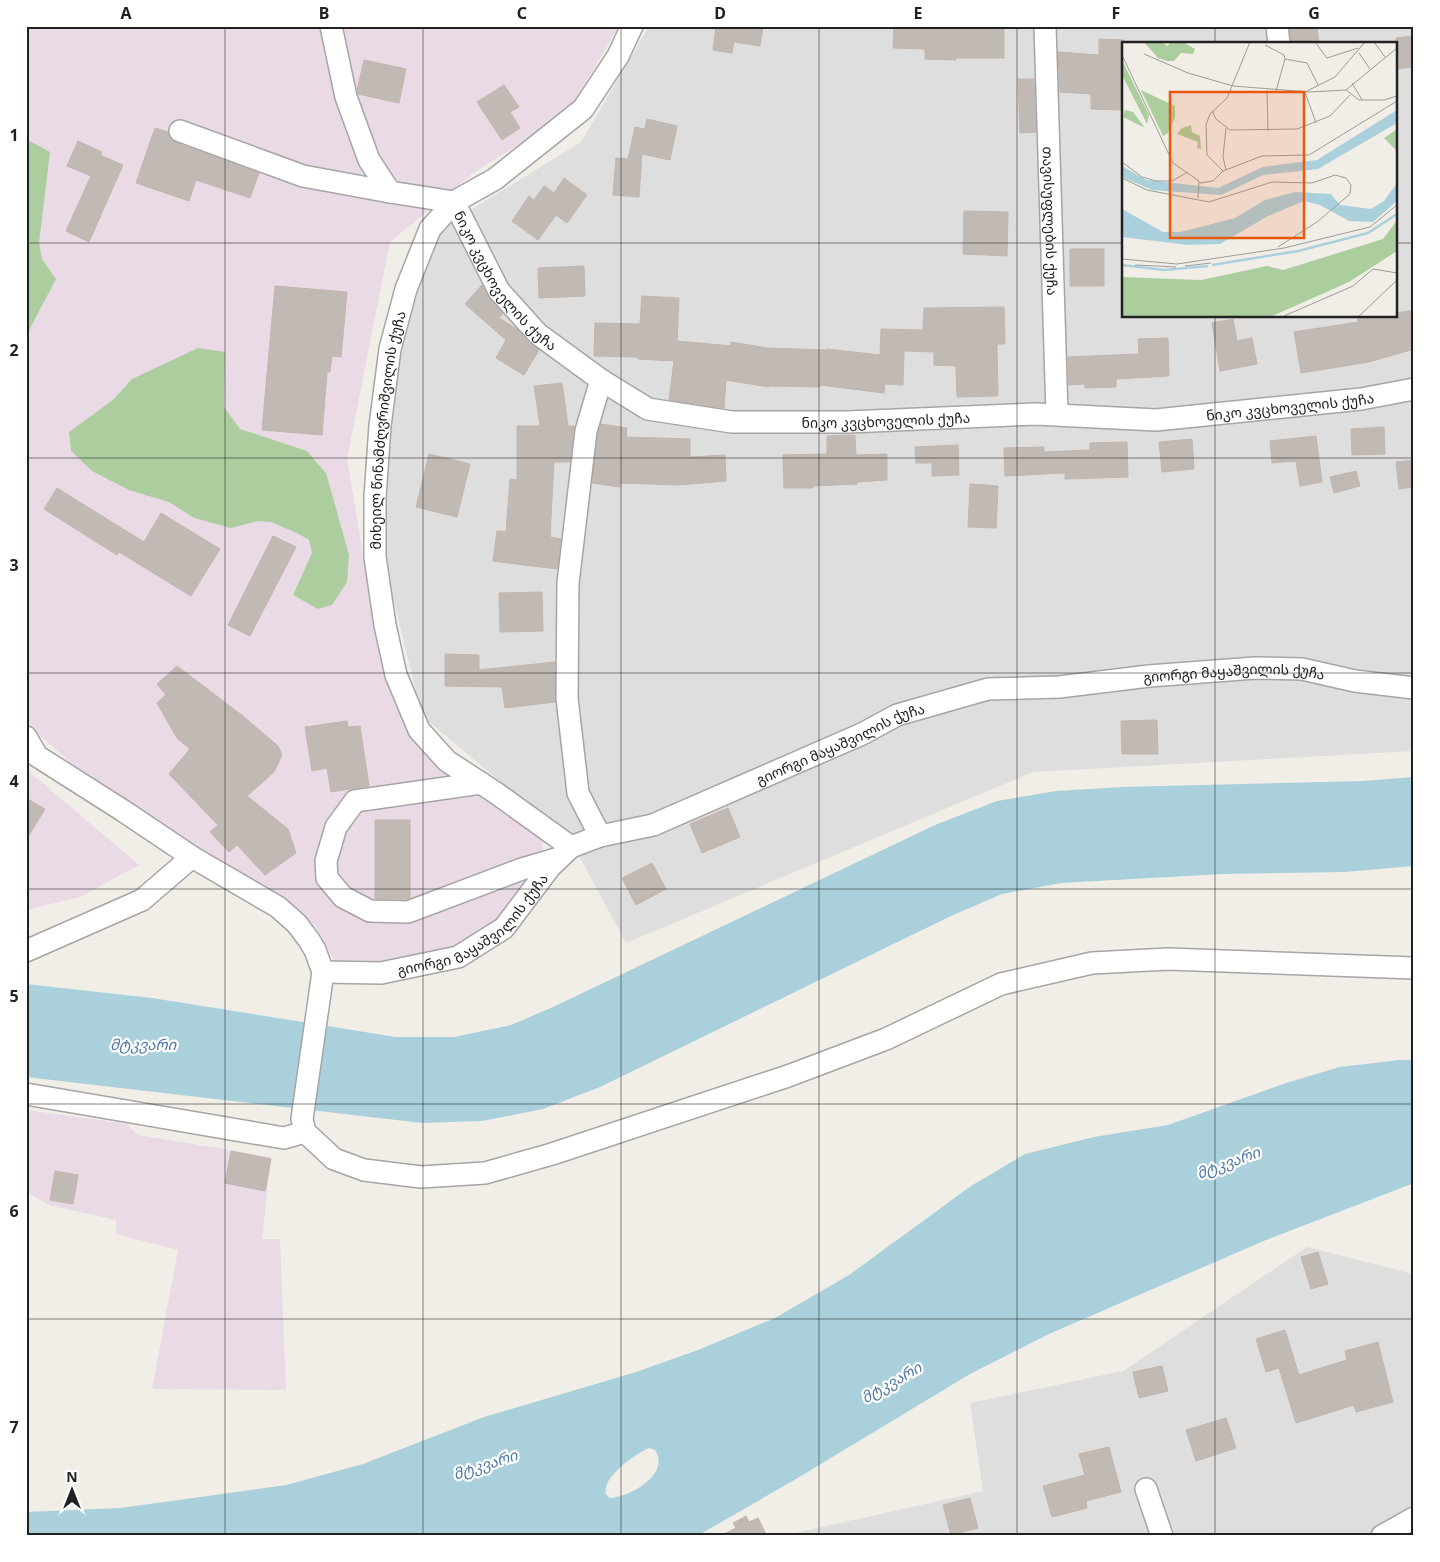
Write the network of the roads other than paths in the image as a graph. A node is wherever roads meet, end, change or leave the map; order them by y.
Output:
1 (331, 26) edge
2 (632, 26) edge
3 (1045, 26) edge
4 (1277, 26) edge
5 (1279, 42) edge
6 (180, 131) dead end
7 (390, 192) junction
8 (454, 202) junction
9 (601, 380) junction
10 (1414, 389) edge
11 (1057, 414) junction
12 (1414, 688) edge
13 (26, 738) edge
14 (481, 783) junction
15 (600, 836) junction
16 (566, 852) junction
17 (192, 857) junction
18 (26, 951) edge
19 (1414, 968) edge
20 (323, 972) junction
21 (26, 1094) edge
22 (304, 1126) junction
23 (1146, 1489) dead end
24 (1414, 1518) edge
25 (1162, 1536) edge
26 (1382, 1536) edge

1 - 7 street
2 - 8 street, მიხეილ წინამძღვრიშვილის ქუჩა
3 - 11 street, თავისუფლების ქუჩა
4 - 5 street
6 - 7 street
7 - 8 street
8 - 9 street, ნიკო კვცხოველის ქუჩა
8 - 14 street, მიხეილ წინამძღვრიშვილის ქუჩა
9 - 11 street, ნიკო კვცხოველის ქუჩა
9 - 15 street
10 - 11 street, ნიკო კვცხოველის ქუჩა
12 - 15 street, გიორგი მაყაშვილის ქუჩა
13 - 17 street
14 - 16 street, მიხეილ წინამძღვრიშვილის ქუჩა
14 - 16 street
15 - 16 street, გიორგი მაყაშვილის ქუჩა
16 - 20 street, გიორგი მაყაშვილის ქუჩა
17 - 18 street
17 - 20 street
19 - 22 street
20 - 22 street
21 - 22 street
23 - 25 street
24 - 26 street

